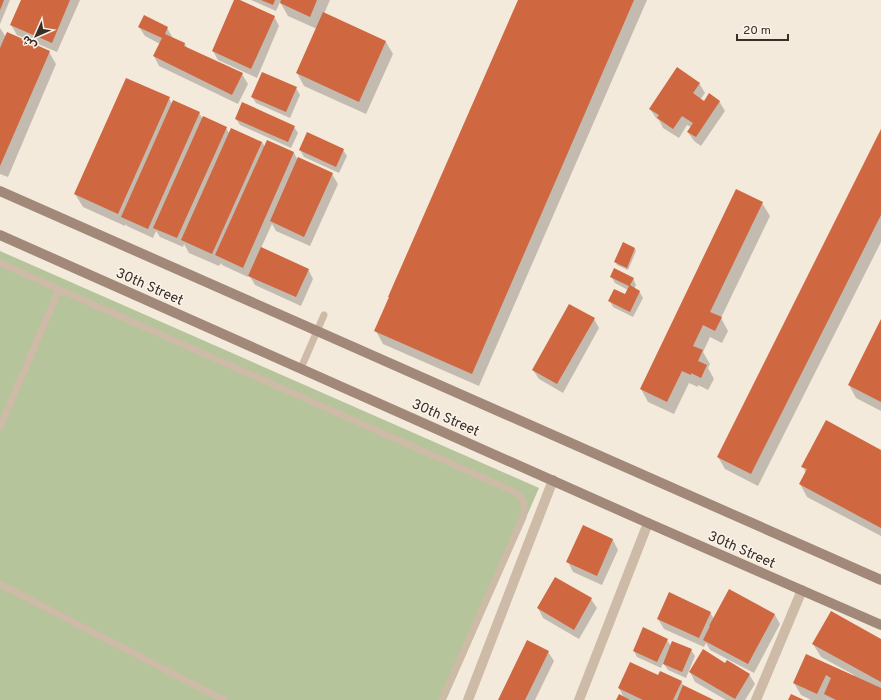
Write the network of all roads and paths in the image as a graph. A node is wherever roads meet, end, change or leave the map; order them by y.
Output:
1 (0, 191) edge
2 (0, 235) edge
3 (0, 263) edge
4 (59, 290) junction
5 (324, 315) dead end
6 (316, 331) junction
7 (301, 368) junction
8 (0, 427) edge
9 (554, 480) junction
10 (648, 522) junction
11 (881, 580) edge
12 (0, 584) edge
13 (802, 590) junction
14 (881, 625) edge
15 (224, 700) edge
16 (442, 700) edge
17 (468, 700) edge
18 (579, 700) edge
19 (756, 700) edge

1 - 6 street, 30th Street
2 - 7 street, 30th Street
3 - 4 lane
4 - 8 lane
4 - 16 lane
5 - 6 lane
6 - 7 lane
6 - 11 street, 30th Street
7 - 9 street, 30th Street
9 - 10 street, 30th Street
9 - 17 street
10 - 13 street, 30th Street
10 - 18 street
12 - 15 lane
13 - 14 street, 30th Street
13 - 19 street

